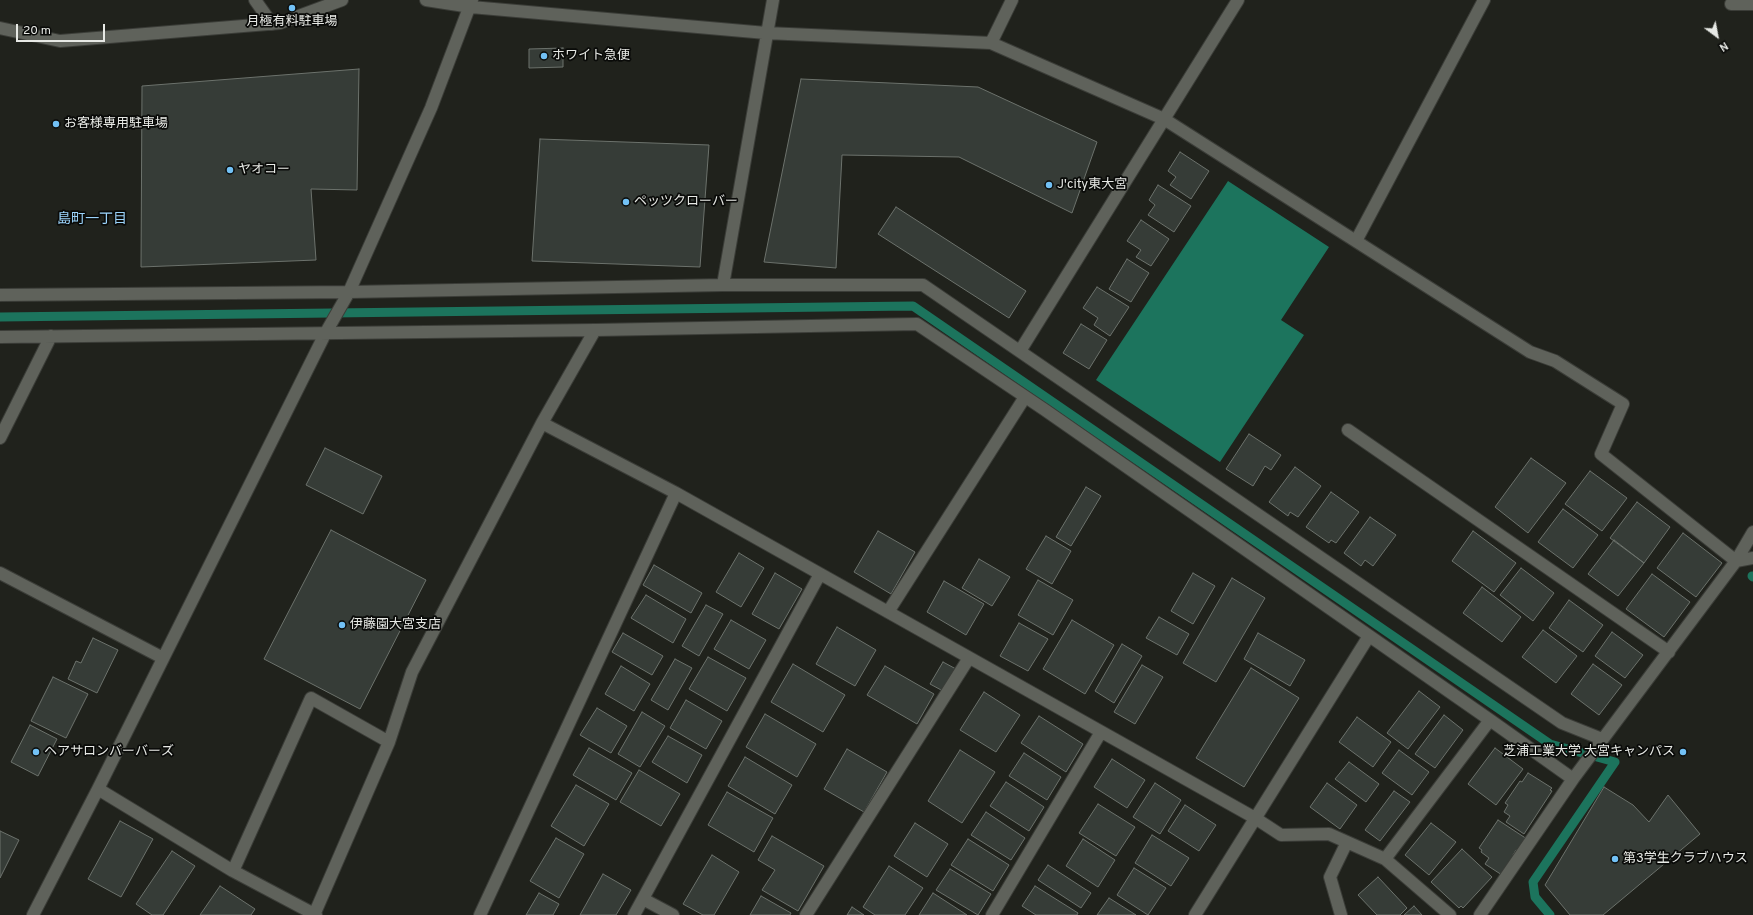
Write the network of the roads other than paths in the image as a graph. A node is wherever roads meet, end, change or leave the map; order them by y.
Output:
1 (255, 0) edge
2 (342, 0) edge
3 (426, 0) edge
4 (772, 0) edge
5 (1012, 0) edge
6 (1238, 0) edge
7 (1484, 0) edge
8 (472, 3) edge
9 (1731, 4) dead end
10 (1753, 4) edge
11 (272, 24) junction
12 (0, 28) edge
13 (766, 33) junction
14 (991, 43) junction
15 (1164, 119) junction
16 (1356, 241) junction
17 (723, 285) junction
18 (350, 292) junction
19 (0, 295) edge
20 (595, 330) junction
21 (325, 334) junction
22 (52, 336) junction
23 (0, 337) edge
24 (1020, 351) junction
25 (1026, 397) junction
26 (542, 423) junction
27 (1348, 430) dead end
28 (0, 438) edge
29 (676, 493) junction
30 (1753, 532) edge
31 (1753, 558) edge
32 (1736, 561) junction
33 (0, 573) edge
34 (820, 574) junction
35 (888, 612) junction
36 (1370, 636) junction
37 (1670, 652) junction
38 (163, 658) junction
39 (969, 658) junction
40 (1490, 720) junction
41 (1101, 732) junction
42 (1602, 740) junction
43 (389, 742) junction
44 (1573, 779) junction
45 (98, 789) junction
46 (1255, 818) junction
47 (1347, 842) junction
48 (1385, 859) junction
49 (233, 871) junction
50 (643, 898) junction
51 (33, 915) edge
52 (315, 915) edge
53 (480, 915) edge
54 (634, 915) edge
55 (673, 915) edge
56 (806, 915) edge
57 (992, 915) edge
58 (1195, 915) edge
59 (1341, 915) edge
60 (1450, 915) edge
61 (1480, 915) edge

1 - 11 street
2 - 11 street
3 - 8 street
4 - 13 street
5 - 14 street
6 - 15 street
7 - 16 street
8 - 13 street
8 - 18 street
9 - 10 street
11 - 12 street
13 - 14 street
13 - 17 street
14 - 15 street
15 - 16 street
15 - 24 street
16 - 32 street
17 - 18 street
17 - 24 street
18 - 19 street
18 - 21 street
20 - 21 street
20 - 25 street
20 - 26 street
21 - 22 street
21 - 38 street
22 - 23 street
22 - 28 street
24 - 42 street
25 - 35 street
25 - 36 street
26 - 29 street
26 - 43 street
27 - 37 street
29 - 34 street
29 - 53 street
30 - 32 street
31 - 32 street
32 - 37 street
33 - 38 street
34 - 35 street
34 - 50 street
35 - 39 street
36 - 40 street
36 - 46 street
37 - 42 street
38 - 45 street
39 - 41 street
39 - 56 street
40 - 44 street
40 - 48 street
41 - 46 street
41 - 57 street
42 - 44 street
43 - 49 street
43 - 52 street
44 - 61 street
45 - 49 street
45 - 51 street
46 - 47 street
46 - 58 street
47 - 48 street
47 - 59 street
48 - 60 street
49 - 52 street
50 - 54 street
50 - 55 street

